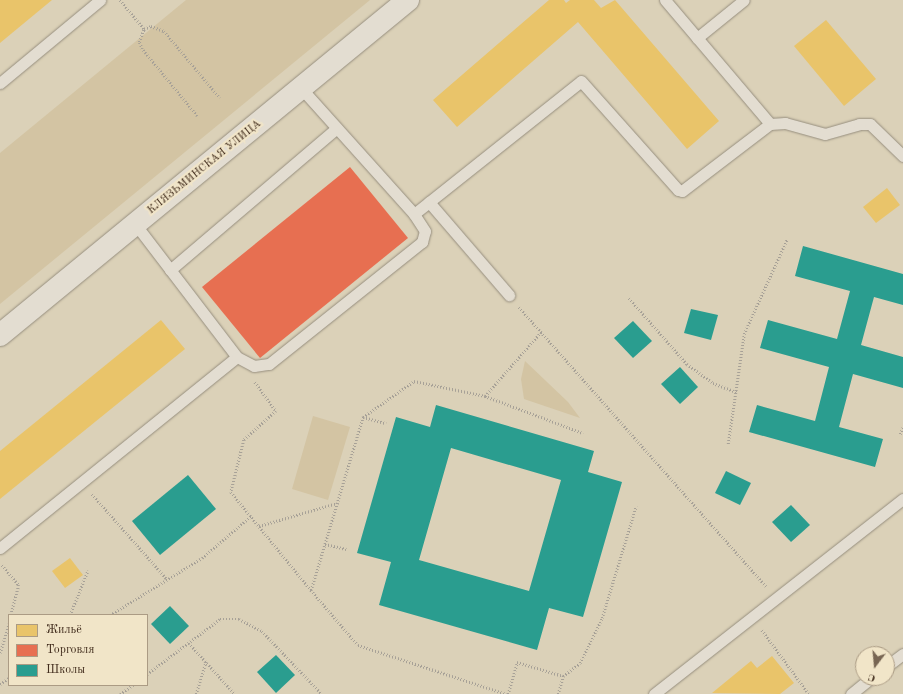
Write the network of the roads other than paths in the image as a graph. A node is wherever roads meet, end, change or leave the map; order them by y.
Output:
1 (100, 0) edge
2 (408, 0) edge
3 (744, 0) edge
4 (669, 2) edge
5 (697, 38) junction
6 (0, 83) edge
7 (301, 88) junction
8 (770, 124) junction
9 (337, 128) junction
10 (901, 150) edge
11 (429, 202) junction
12 (414, 214) junction
13 (136, 225) junction
14 (170, 270) junction
15 (509, 295) road end
16 (0, 335) edge
17 (237, 357) junction
18 (903, 499) edge
19 (0, 548) edge
20 (862, 686) edge
21 (654, 694) edge
22 (851, 694) edge

1 - 6 lane
2 - 7 street, КЛЯЗЬМИНСКАЯ УЛИЦА
3 - 5 lane
4 - 5 lane
5 - 8 lane
7 - 9 lane
7 - 13 street, КЛЯЗЬМИНСКАЯ УЛИЦА
8 - 10 lane
8 - 11 lane
9 - 12 lane
9 - 14 lane
11 - 12 lane
11 - 15 lane
12 - 17 lane
13 - 14 lane
13 - 16 street, КЛЯЗЬМИНСКАЯ УЛИЦА
14 - 17 lane
17 - 19 lane
18 - 21 lane
20 - 22 lane

